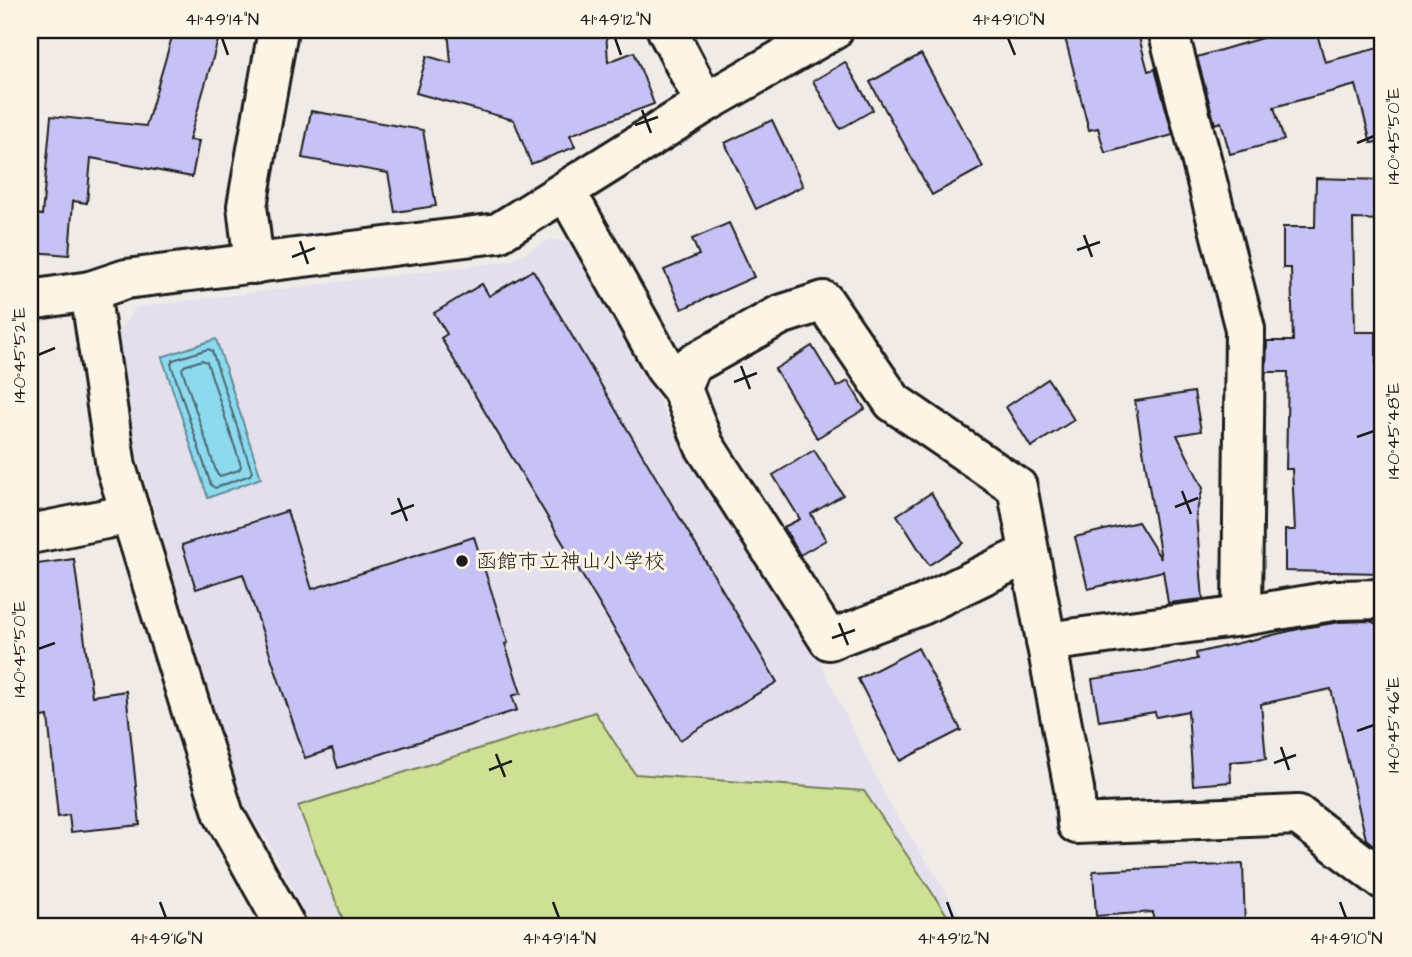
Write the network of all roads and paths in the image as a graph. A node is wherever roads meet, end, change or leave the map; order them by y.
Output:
1 (278, 30) edge
2 (667, 30) edge
3 (833, 30) edge
4 (1168, 30) edge
5 (705, 103) junction
6 (577, 211) dead end
7 (254, 264) junction
8 (90, 291) junction
9 (30, 300) edge
10 (682, 389) junction
11 (131, 514) junction
12 (30, 534) edge
13 (1029, 553) junction
14 (1382, 599) edge
15 (1242, 616) junction
16 (1045, 642) junction
17 (1382, 879) edge
18 (286, 927) edge

1 - 7 street
2 - 5 street
3 - 5 street
4 - 15 street
5 - 7 street
6 - 10 street
7 - 8 street
8 - 9 street
8 - 11 street
10 - 13 street
10 - 13 street
11 - 12 street
11 - 18 street
13 - 16 street
14 - 15 street
15 - 16 street
16 - 17 street

